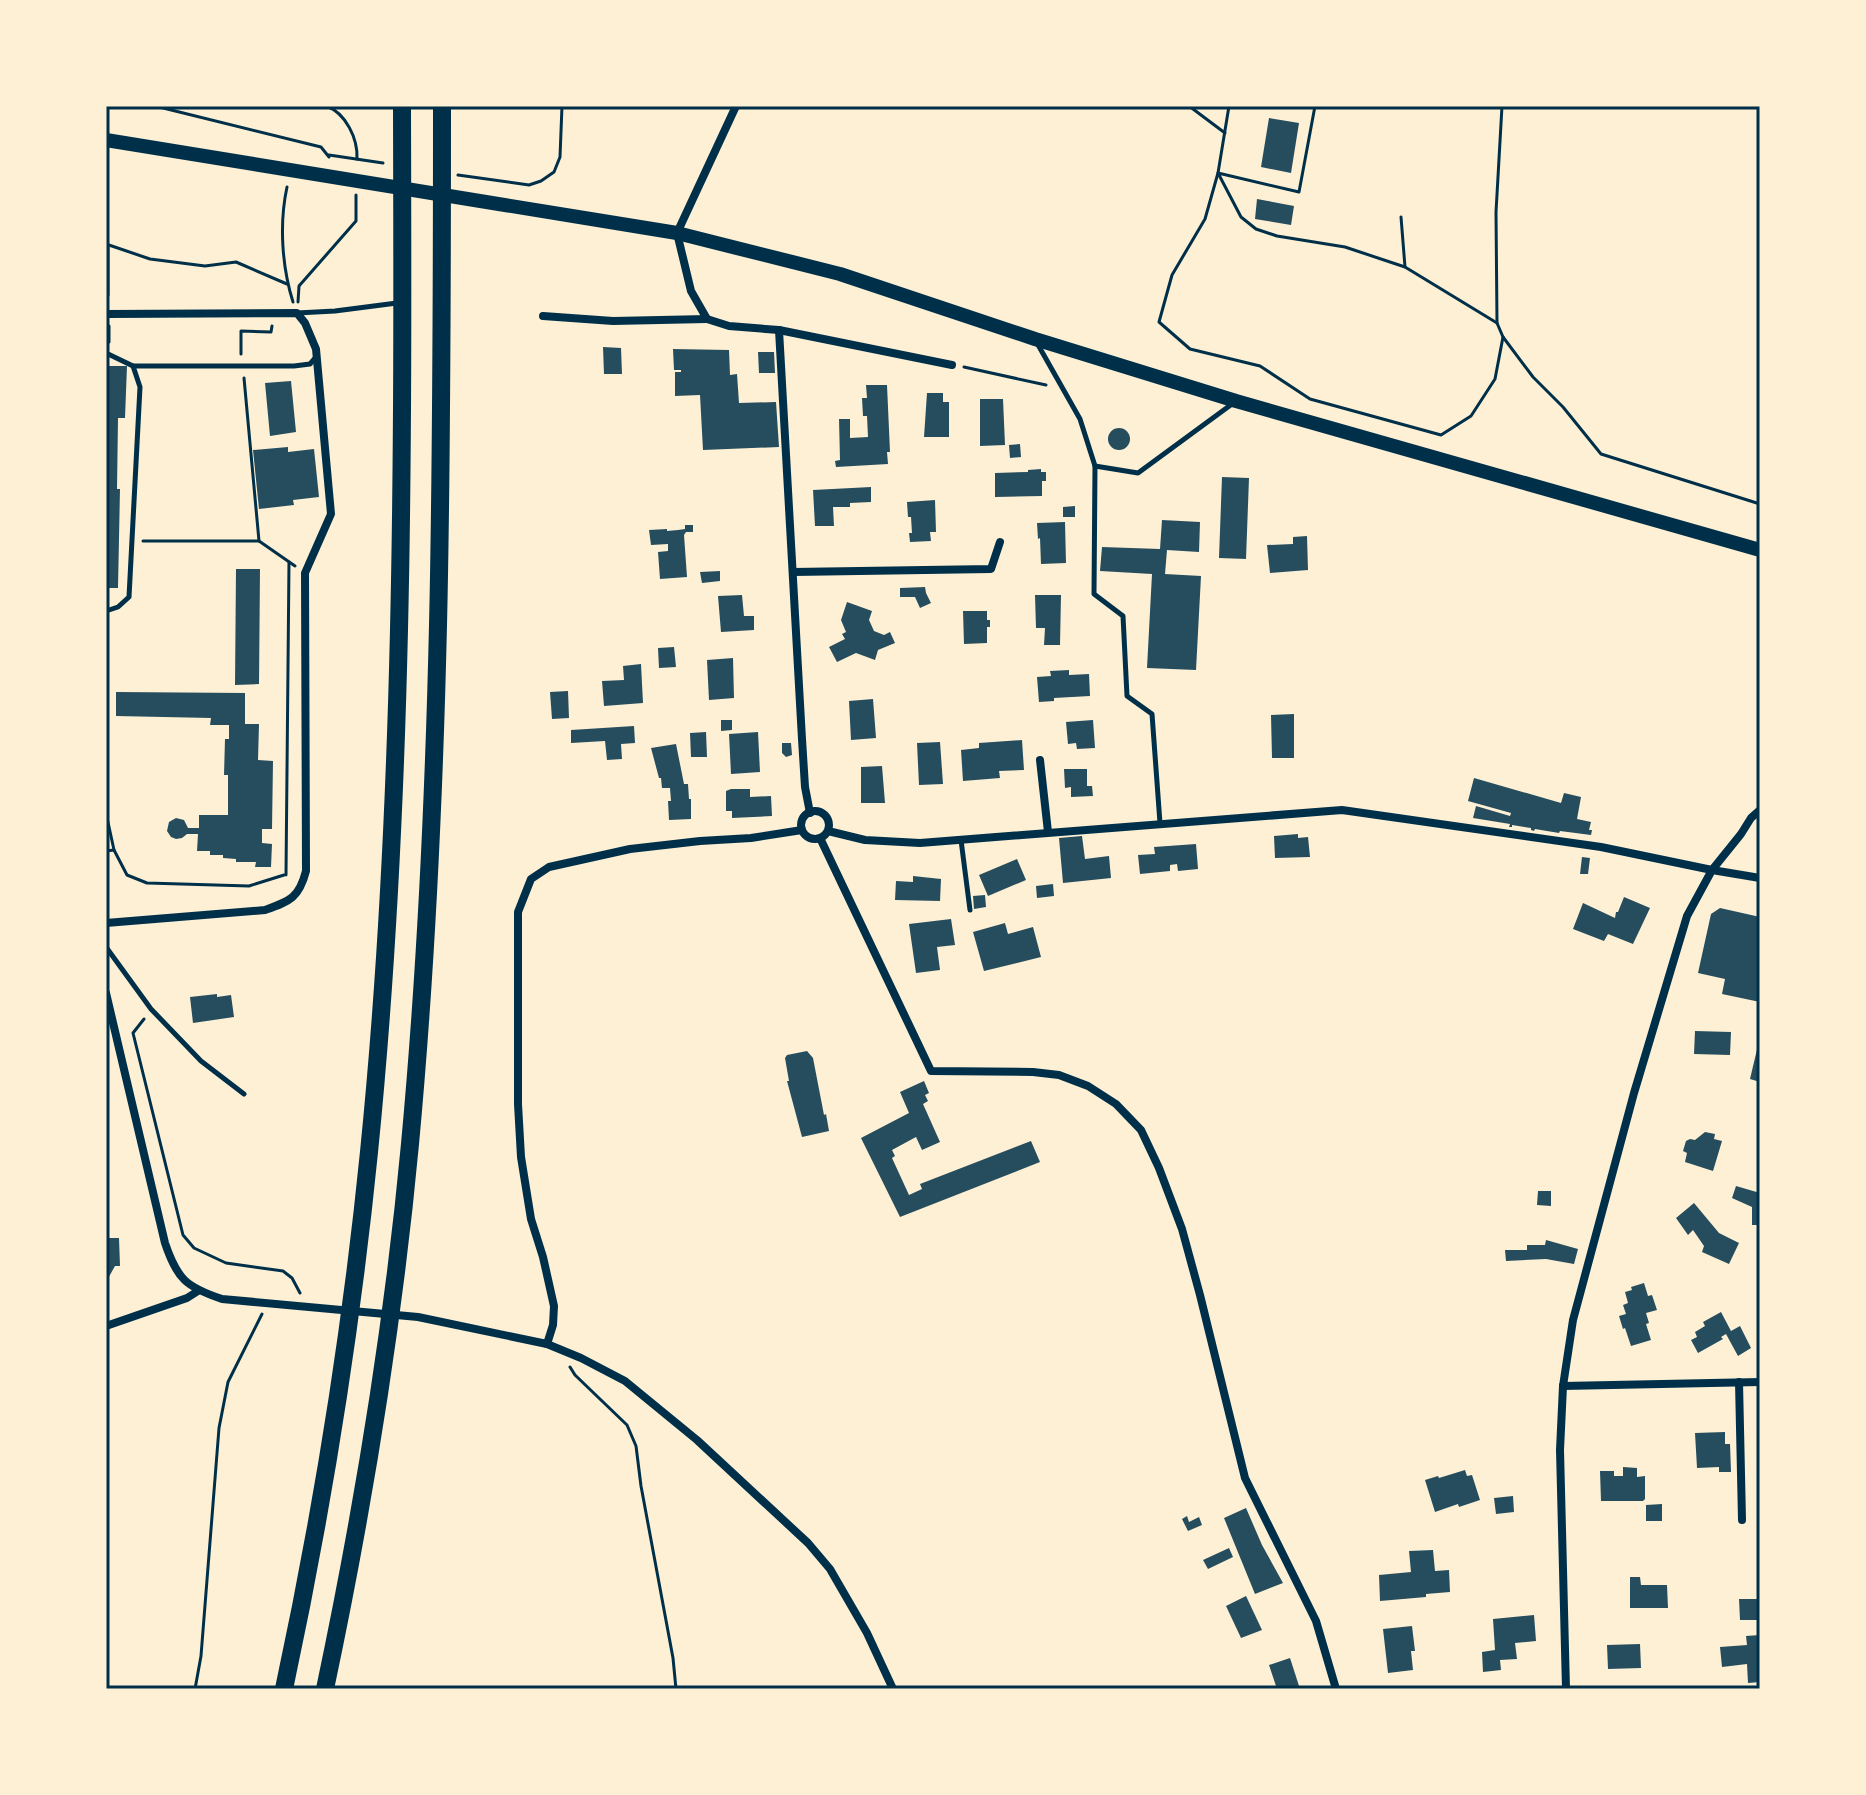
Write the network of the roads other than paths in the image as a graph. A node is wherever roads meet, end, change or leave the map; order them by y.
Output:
1 (402, 106) edge
2 (442, 106) edge
3 (736, 106) edge
4 (106, 140) edge
5 (677, 233) junction
6 (402, 302) junction
7 (297, 313) junction
8 (106, 314) edge
9 (543, 316) dead end
10 (707, 319) junction
11 (779, 330) junction
12 (1035, 339) junction
13 (107, 353) edge
14 (317, 356) junction
15 (952, 365) road end
16 (133, 366) junction
17 (1236, 401) junction
18 (1095, 466) junction
19 (1000, 542) dead end
20 (1760, 550) edge
21 (793, 572) junction
22 (106, 611) edge
23 (1040, 760) dead end
24 (1760, 810) edge
25 (810, 813) junction
26 (1161, 825) junction
27 (802, 830) junction
28 (1048, 832) junction
29 (824, 835) junction
30 (961, 840) junction
31 (1712, 870) junction
32 (1760, 878) edge
33 (970, 910) dead end
34 (106, 923) edge
35 (106, 947) edge
36 (106, 993) edge
37 (244, 1094) dead end
38 (198, 1291) junction
39 (106, 1326) edge
40 (547, 1344) junction
41 (1739, 1382) junction
42 (1760, 1382) edge
43 (1563, 1386) junction
44 (1742, 1520) dead end
45 (284, 1689) edge
46 (325, 1689) edge
47 (893, 1689) edge
48 (1336, 1689) edge
49 (1566, 1689) edge

1 - 6 highway
2 - 46 highway
3 - 5 street
4 - 5 main road
5 - 10 street
5 - 12 main road
6 - 7 lane
6 - 45 highway
7 - 8 street
7 - 14 street
9 - 10 street
10 - 11 street
11 - 15 street
11 - 21 street
12 - 17 main road
12 - 18 lane
13 - 16 lane
14 - 16 lane
14 - 34 street
16 - 22 lane
17 - 18 lane
17 - 20 main road
18 - 26 lane
19 - 21 street
21 - 25 street
23 - 28 street
24 - 31 street
25 - 27 street
25 - 29 street
26 - 28 street
26 - 31 street
27 - 29 street
27 - 40 street
28 - 30 street
29 - 30 street
29 - 48 street
30 - 33 lane
31 - 32 street
31 - 43 street
35 - 37 lane
36 - 38 street
38 - 39 street
38 - 40 street
40 - 47 street
41 - 42 street
41 - 43 street
41 - 44 street
43 - 49 street

